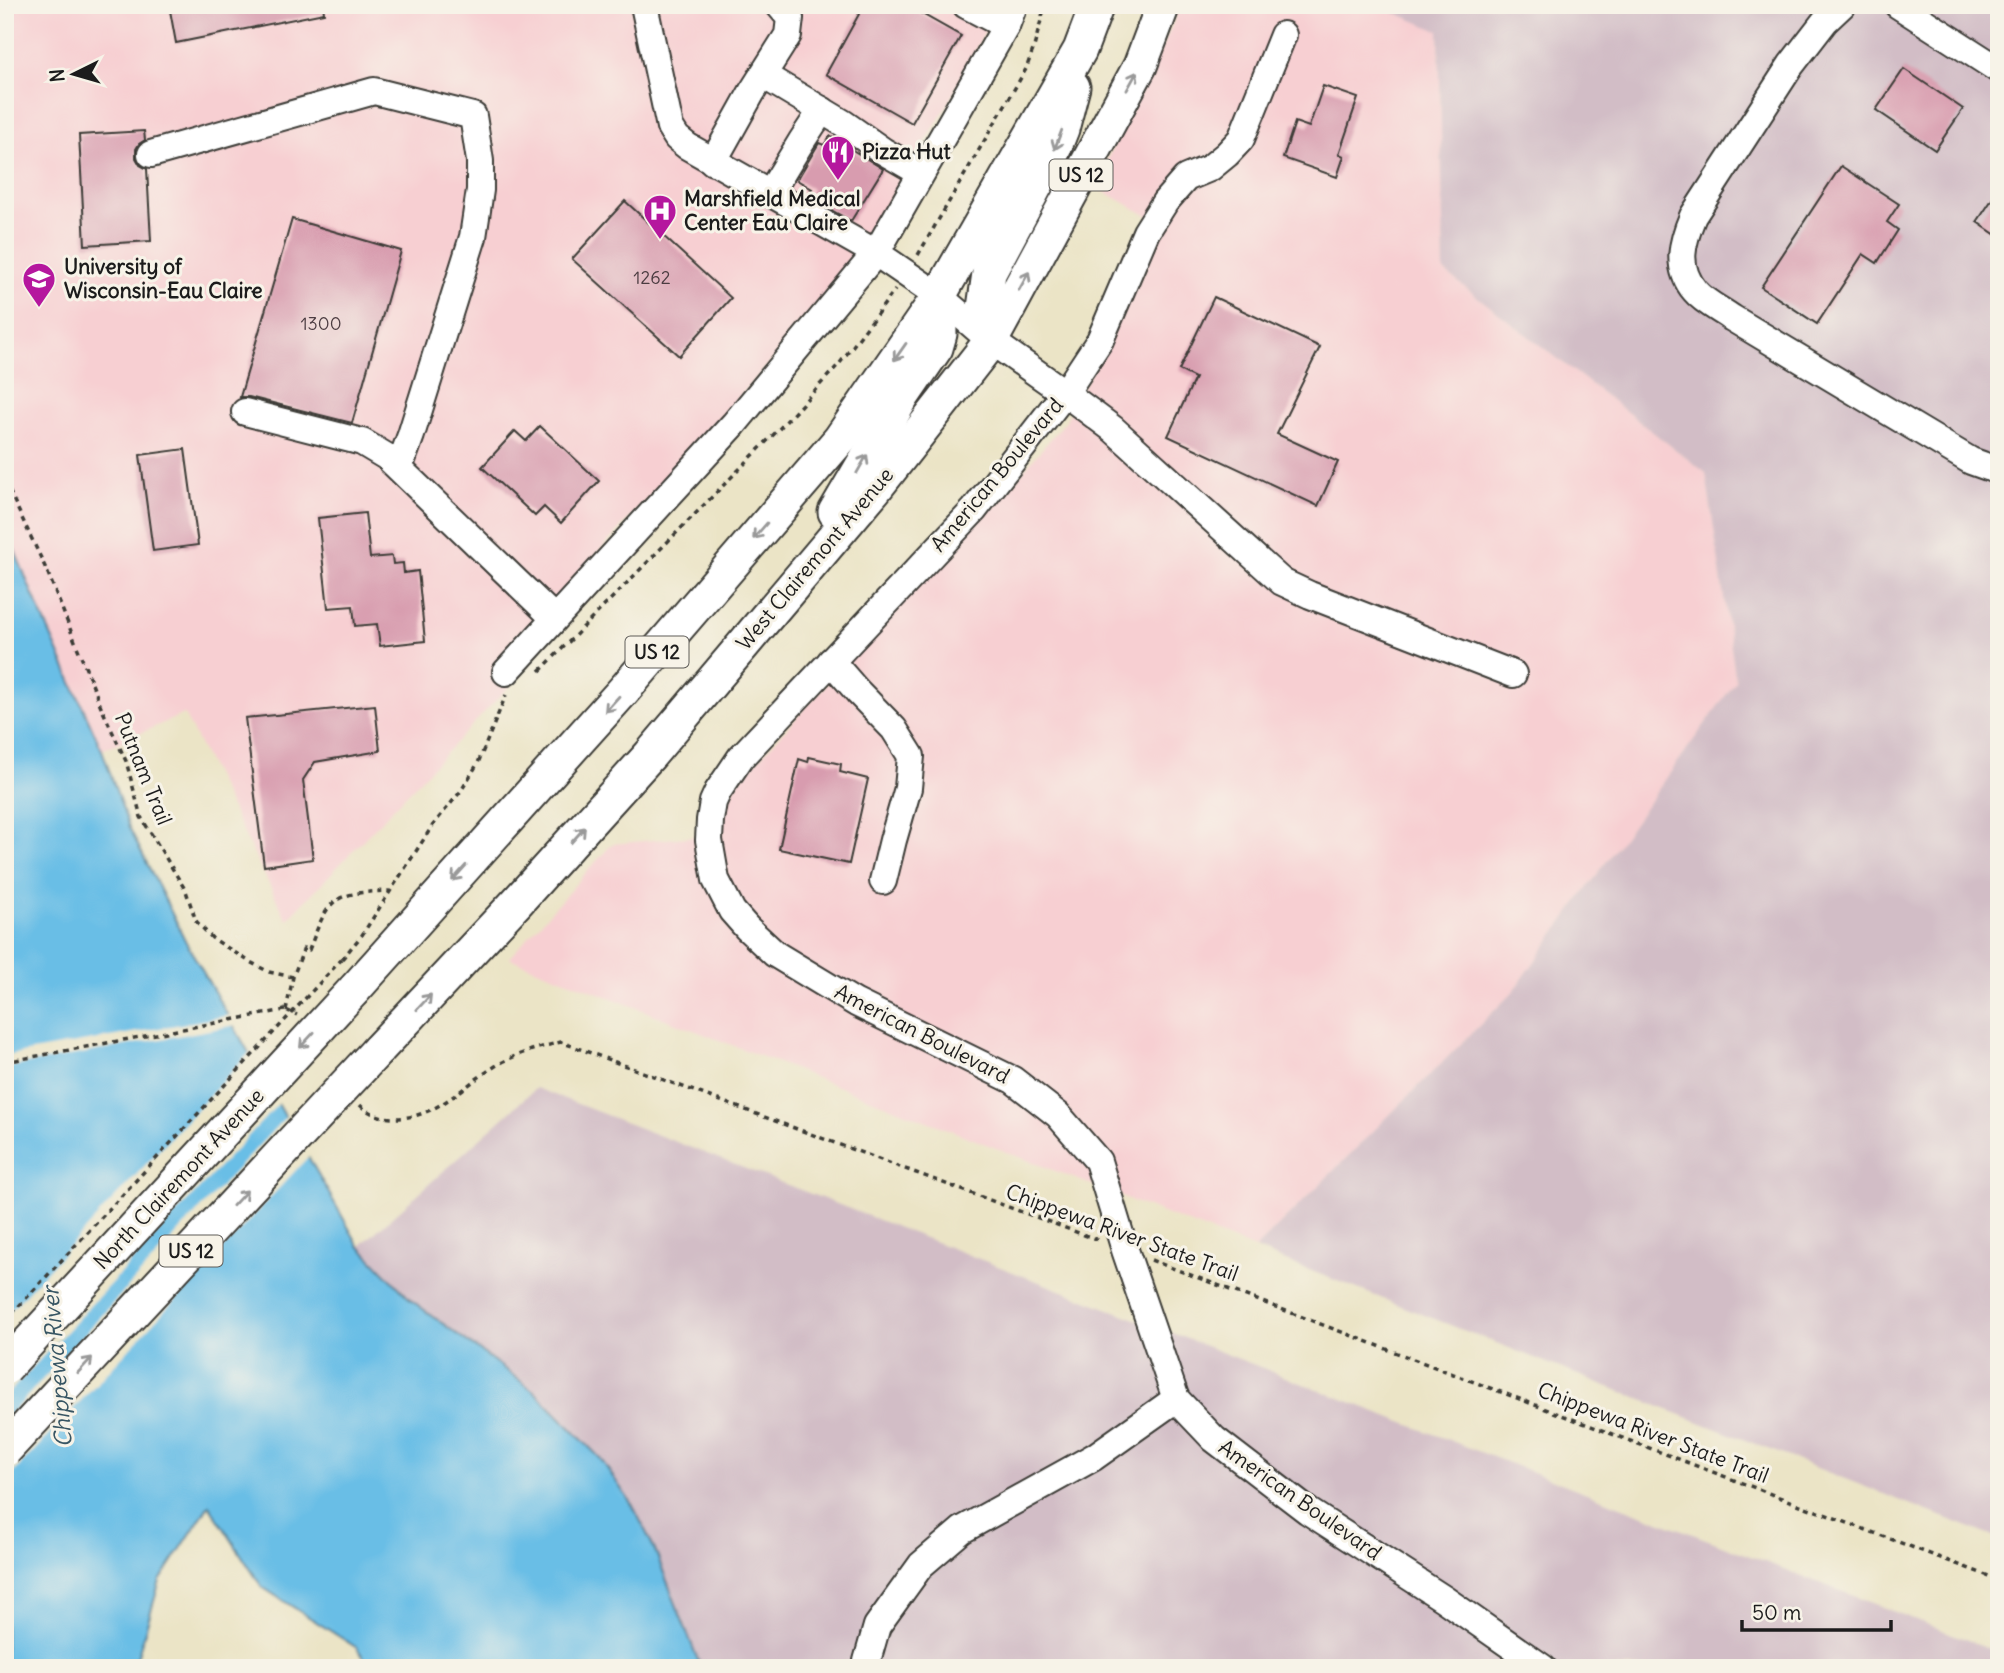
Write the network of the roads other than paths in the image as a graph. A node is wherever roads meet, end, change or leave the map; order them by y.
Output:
1 (644, 5) edge
2 (779, 5) edge
3 (966, 5) edge
4 (1097, 5) edge
5 (1163, 5) edge
6 (1842, 5) edge
7 (1898, 5) edge
8 (1010, 16) edge
9 (1283, 35) dead end
10 (1080, 50) junction
11 (1999, 70) edge
12 (763, 75) junction
13 (822, 110) junction
14 (150, 154) dead end
15 (713, 162) junction
16 (921, 173) junction
17 (770, 194) junction
18 (876, 253) junction
19 (939, 296) junction
20 (991, 341) junction
21 (1065, 393) junction
22 (245, 412) dead end
23 (399, 468) junction
24 (1999, 471) edge
25 (792, 587) junction
26 (554, 618) junction
27 (831, 661) junction
28 (1513, 674) dead end
29 (508, 680) road end
30 (883, 881) dead end
31 (5, 1368) edge
32 (1176, 1399) junction
33 (5, 1450) edge
34 (868, 1668) edge
35 (1543, 1668) edge

1 - 15 street
2 - 12 street
3 - 8 street
4 - 10 main road, US 12
20 -> 5 main road, West Clairemont Avenue / US 12
6 - 24 street
7 - 11 street
8 - 16 street
9 - 21 street, American Boulevard
10 - 19 main road, US 12
10 -> 20 main road
12 - 13 street
12 - 15 street
13 - 16 street
13 - 17 street
14 - 23 street
15 - 17 street
16 - 18 street
17 - 18 street
18 - 19 street
18 - 26 street
19 - 20 street
25 -> 19 main road
19 -> 31 main road, North Clairemont Avenue / US 12, bridge
20 - 21 street
20 - 25 main road, West Clairemont Avenue / US 12
21 - 27 street, American Boulevard
21 - 28 street
22 - 23 street
23 - 26 street
33 -> 25 main road, West Clairemont Avenue / US 12, bridge
26 - 29 street
27 - 30 street
27 - 32 street, American Boulevard
32 - 34 street
32 - 35 street, American Boulevard

